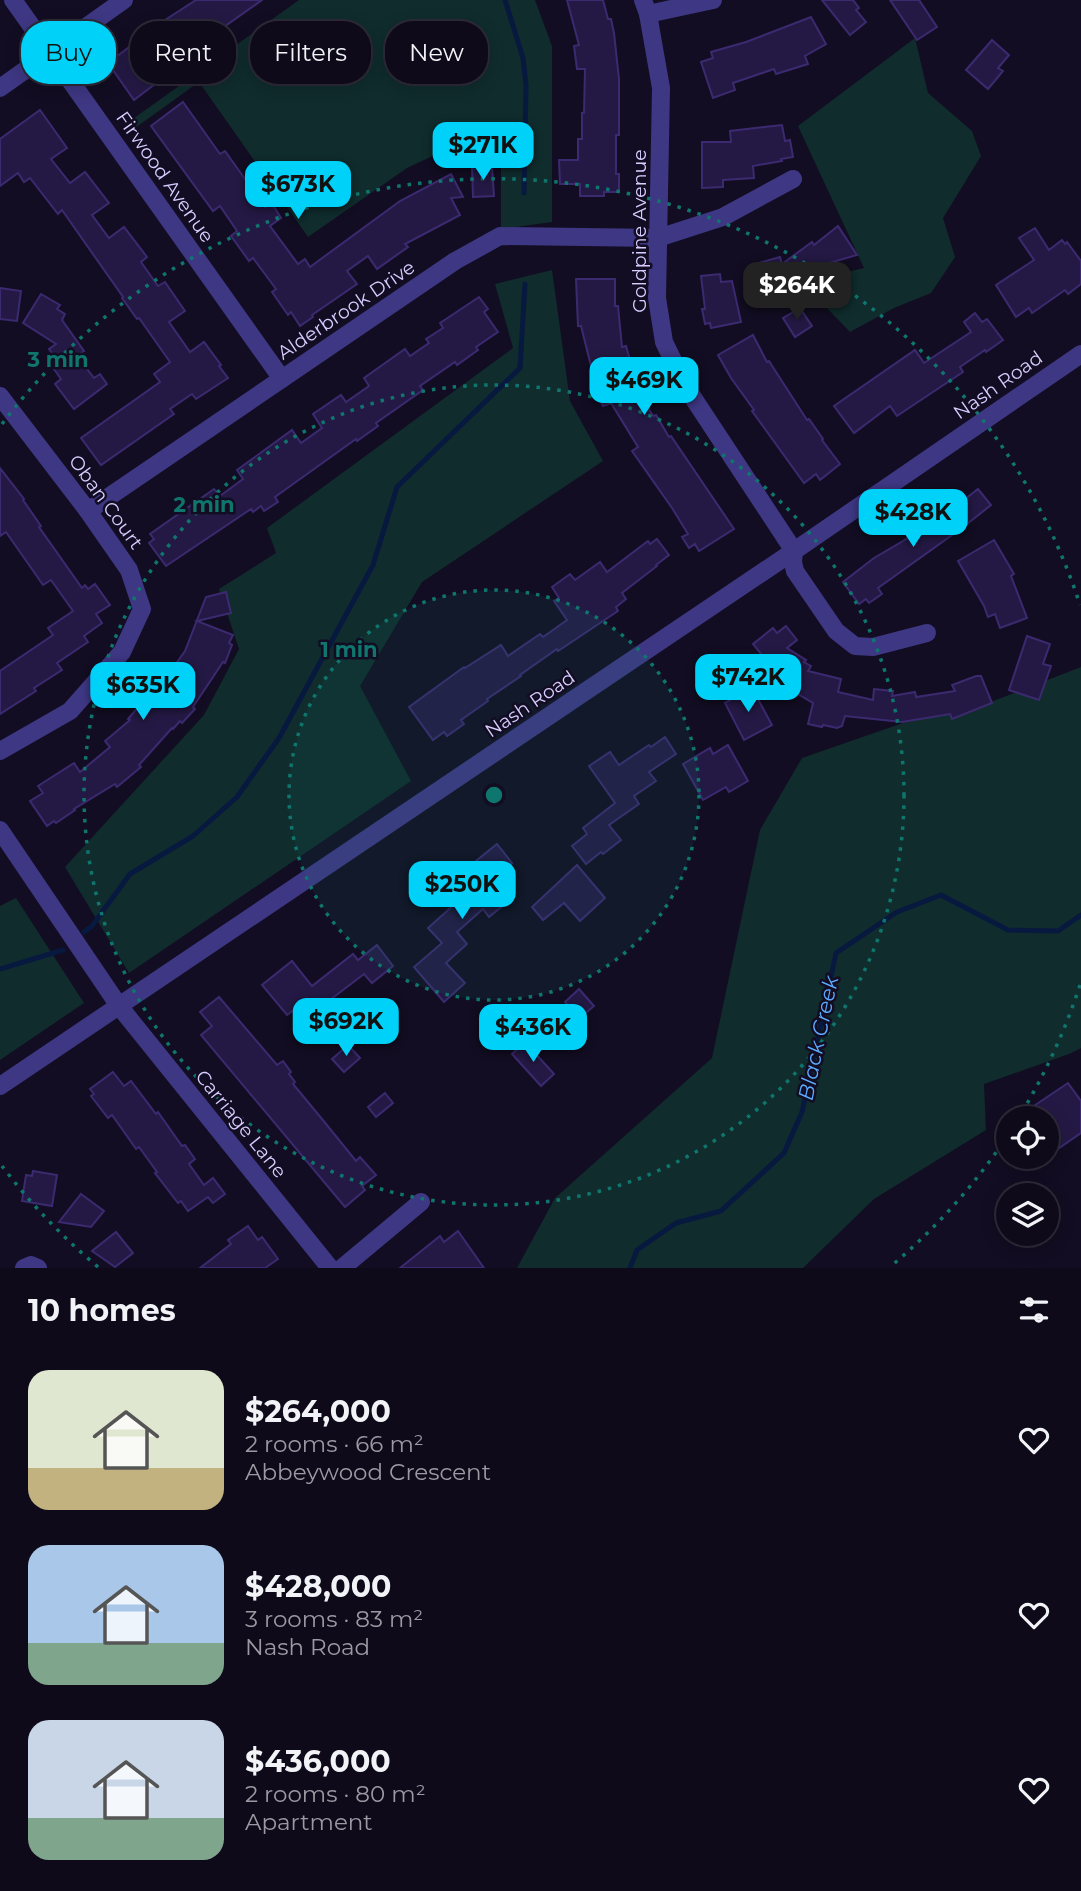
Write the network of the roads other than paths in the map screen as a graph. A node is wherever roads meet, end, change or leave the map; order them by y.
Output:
1 (13, 0) edge
2 (124, 0) edge
3 (713, 0) edge
4 (646, 7) edge
5 (28, 21) edge
6 (95, 21) edge
7 (21, 74) edge
8 (74, 84) edge
9 (0, 88) edge
10 (793, 179) dead end
11 (658, 238) junction
12 (1081, 354) edge
13 (282, 379) junction
14 (0, 396) edge
15 (88, 511) junction
16 (794, 551) junction
17 (927, 633) dead end
18 (0, 751) edge
19 (0, 830) edge
20 (119, 1006) junction
21 (0, 1086) edge
22 (421, 1202) dead end
23 (24, 1268) edge
24 (38, 1268) edge
25 (330, 1268) edge
26 (342, 1268) edge

1 - 5 street, Firwood Avenue
2 - 6 street
3 - 4 street
4 - 11 street, Goldpine Avenue
7 - 9 street
8 - 13 street, Firwood Avenue
10 - 11 street, Alderbrook Drive
11 - 13 street, Alderbrook Drive
11 - 16 street, Goldpine Avenue
12 - 16 street, Nash Road
13 - 15 street, Alderbrook Drive
14 - 15 street, Oban Court
15 - 18 street, Oban Court
16 - 17 street, Goldpine Avenue
16 - 20 street, Nash Road
19 - 20 street, Carriage Lane
20 - 21 street, Nash Road
20 - 25 street, Carriage Lane
22 - 26 street
23 - 24 street

